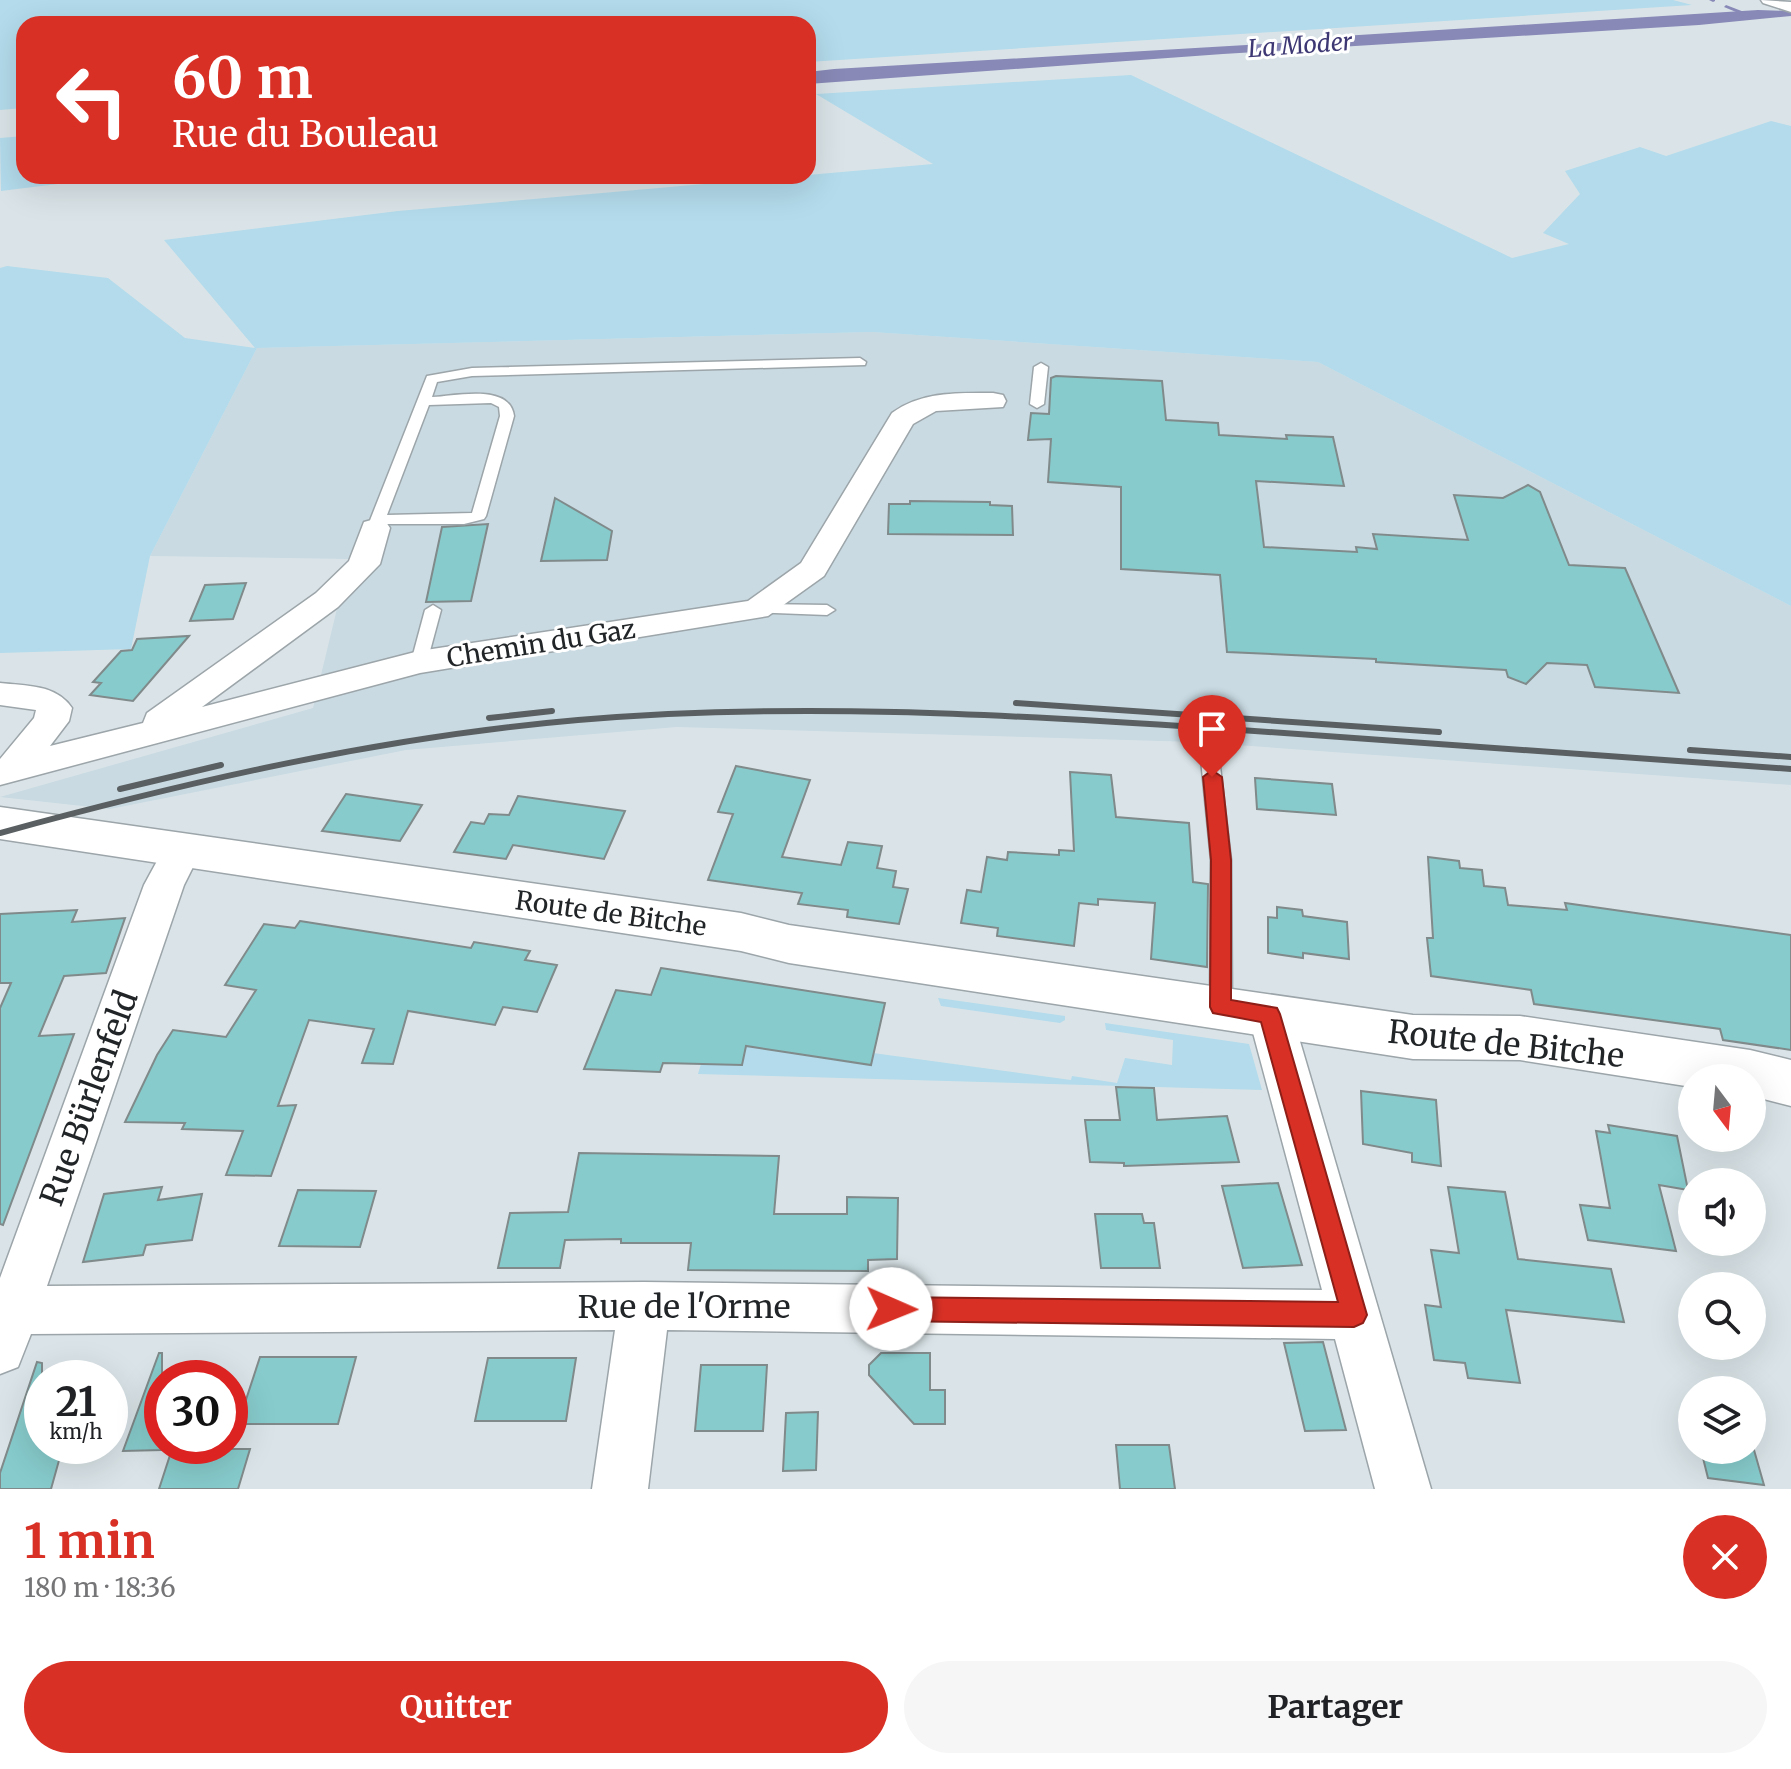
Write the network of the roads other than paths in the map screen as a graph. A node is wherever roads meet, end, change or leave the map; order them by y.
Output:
1 (1769, 0) edge
2 (1791, 7) edge
3 (860, 362) dead end
4 (1041, 367) dead end
5 (423, 401) junction
6 (993, 401) dead end
7 (1037, 404) dead end
8 (376, 524) junction
9 (757, 609) junction
10 (433, 610) dead end
11 (827, 610) dead end
12 (419, 662) junction
13 (0, 694) edge
14 (142, 734) junction
15 (1209, 749) dead end
16 (7, 769) edge
17 (0, 823) edge
18 (183, 849) junction
19 (1221, 1007) junction
20 (1270, 1014) junction
21 (1791, 1083) edge
22 (644, 1306) junction
23 (1354, 1315) junction
24 (7, 1329) edge
25 (620, 1489) edge
26 (1403, 1489) edge

1 - 2 street
3 - 5 lane
4 - 7 lane
5 - 8 lane
5 - 8 lane
6 - 9 street, Chemin du Gaz
8 - 14 street
9 - 11 lane
9 - 12 street, Chemin du Gaz
10 - 12 lane
12 - 14 street, Chemin du Gaz
13 - 16 street
14 - 16 street, Chemin du Gaz
15 - 19 lane
17 - 18 main road, Route de Bitche
18 - 19 main road, Route de Bitche
18 - 24 street, Rue Bürlenfeld
19 - 20 main road, Route de Bitche
20 - 21 main road, Route de Bitche
20 - 23 street
22 - 23 street, Rue de l'Orme
22 - 24 street, Rue de l'Orme
22 - 25 street
23 - 26 street

